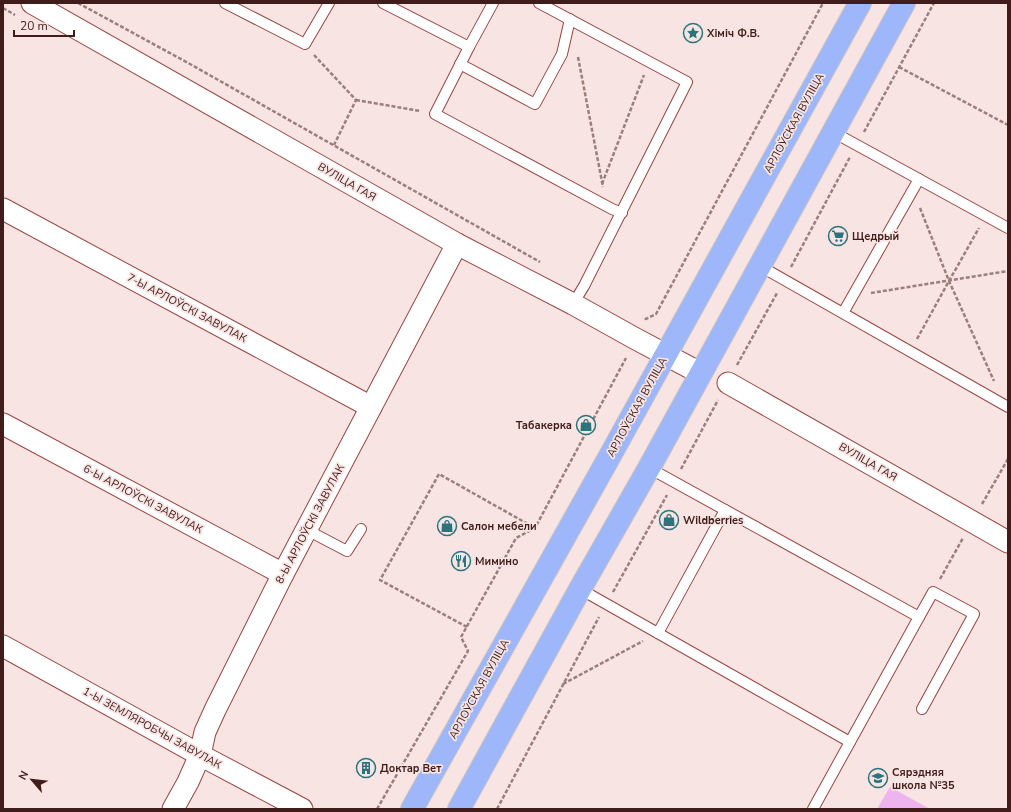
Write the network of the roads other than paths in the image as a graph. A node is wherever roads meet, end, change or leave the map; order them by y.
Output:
1 (32, 3) edge
2 (225, 3) edge
3 (329, 3) edge
4 (383, 3) edge
5 (493, 3) edge
6 (539, 3) edge
7 (904, 3) edge
8 (856, 6) edge
9 (54, 9) edge
10 (570, 19) junction
11 (469, 47) junction
12 (460, 64) junction
13 (833, 132) junction
14 (919, 179) junction
15 (3, 209) edge
16 (622, 213) junction
17 (1008, 228) edge
18 (457, 244) junction
19 (760, 266) junction
20 (573, 304) junction
21 (842, 313) junction
22 (665, 355) junction
23 (700, 373) junction
24 (728, 383) road end
25 (1007, 406) edge
26 (371, 407) junction
27 (3, 424) edge
28 (649, 468) junction
29 (725, 510) junction
30 (360, 529) dead end
31 (306, 530) junction
32 (1008, 542) edge
33 (283, 574) junction
34 (580, 589) junction
35 (919, 617) junction
36 (658, 633) junction
37 (3, 646) edge
38 (922, 709) dead end
39 (850, 742) junction
40 (200, 755) junction
41 (173, 809) edge
42 (302, 809) edge
43 (412, 809) edge
44 (459, 809) edge
45 (813, 809) edge

1 - 9 street, ВУЛІЦА ГАЯ
2 - 3 lane
4 - 11 lane
5 - 11 lane
6 - 10 lane
7 - 13 main road
8 - 22 main road, АРЛОЎСКАЯ ВУЛІЦА
9 - 18 street, ВУЛІЦА ГАЯ
10 - 12 lane
10 - 16 lane
11 - 12 lane
12 - 16 lane
13 - 14 lane
13 - 19 main road
14 - 17 lane
14 - 21 lane
15 - 26 street, 7-Ы АРЛОЎСКІ ЗАВУЛАК
16 - 20 lane
18 - 20 street, ВУЛІЦА ГАЯ
18 - 26 street, 8-Ы АРЛОЎСКІ ЗАВУЛАК
19 - 21 lane
19 - 23 main road
20 - 22 street, ВУЛІЦА ГАЯ
21 - 25 lane
22 - 23 street, ВУЛІЦА ГАЯ
22 - 43 main road, АРЛОЎСКАЯ ВУЛІЦА
23 - 28 main road
24 - 32 street, ВУЛІЦА ГАЯ
26 - 31 street, 8-Ы АРЛОЎСКІ ЗАВУЛАК
27 - 33 street, 6-Ы АРЛОЎСКІ ЗАВУЛАК
28 - 29 lane
28 - 34 main road
29 - 35 lane
29 - 36 lane
30 - 31 lane
31 - 33 street, 8-Ы АРЛОЎСКІ ЗАВУЛАК
33 - 40 street, 8-Ы АРЛОЎСКІ ЗАВУЛАК
34 - 36 lane
34 - 44 main road
35 - 38 lane
35 - 39 lane
36 - 39 lane
37 - 40 street, 1-Ы ЗЕМЛЯРОБЧЫ ЗАВУЛАК
39 - 45 lane
40 - 41 street, 8-Ы АРЛОЎСКІ ЗАВУЛАК
40 - 42 street, 1-Ы ЗЕМЛЯРОБЧЫ ЗАВУЛАК

